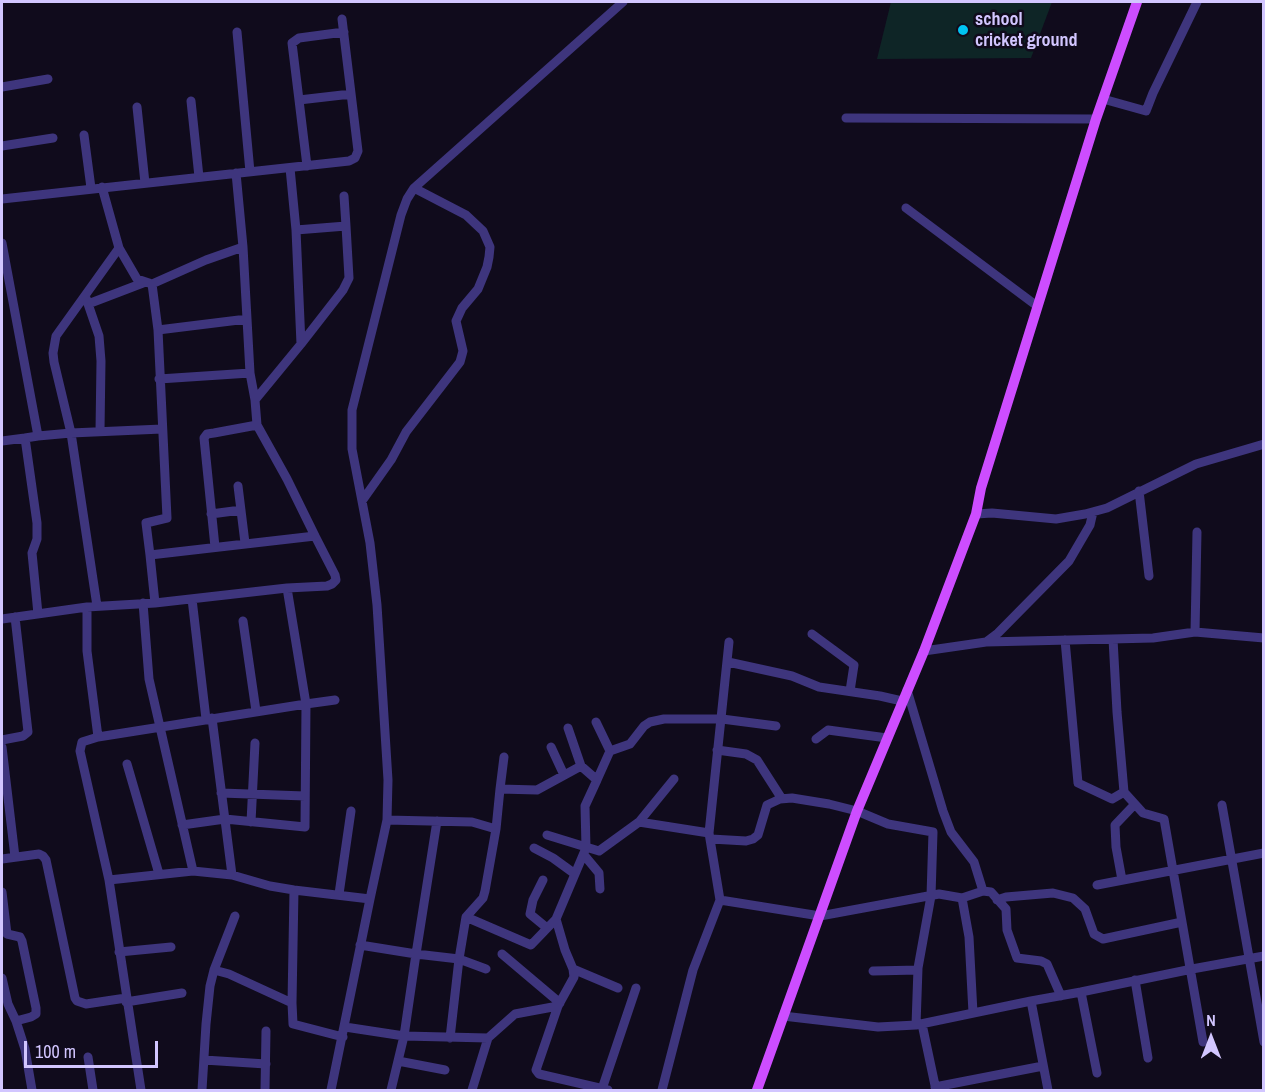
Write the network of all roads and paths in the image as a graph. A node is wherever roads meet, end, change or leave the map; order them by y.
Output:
1 (623, 2) edge
2 (1137, 2) edge
3 (1197, 2) edge
4 (342, 19) dead end
5 (237, 32) dead end
6 (344, 32) junction
7 (48, 79) dead end
8 (2, 87) edge
9 (351, 94) junction
10 (1103, 99) junction
11 (299, 100) junction
12 (191, 101) dead end
13 (137, 106) dead end
14 (846, 118) dead end
15 (1096, 120) junction
16 (84, 135) dead end
17 (52, 138) dead end
18 (2, 146) edge
19 (307, 166) junction
20 (290, 168) junction
21 (250, 172) junction
22 (236, 173) junction
23 (198, 177) junction
24 (145, 183) junction
25 (102, 187) junction
26 (91, 188) junction
27 (414, 188) junction
28 (344, 196) dead end
29 (2, 199) edge
30 (906, 208) dead end
31 (346, 226) junction
32 (296, 230) junction
33 (2, 243) edge
34 (243, 246) junction
35 (119, 248) junction
36 (147, 283) junction
37 (87, 301) junction
38 (1037, 306) junction
39 (247, 319) junction
40 (158, 330) junction
41 (301, 344) junction
42 (250, 373) junction
43 (159, 379) junction
44 (255, 400) junction
45 (257, 425) junction
46 (162, 429) junction
47 (100, 431) junction
48 (71, 433) junction
49 (38, 436) junction
50 (25, 438) junction
51 (2, 441) edge
52 (1263, 444) edge
53 (238, 486) dead end
54 (1139, 491) junction
55 (362, 501) junction
56 (241, 510) junction
57 (1093, 512) junction
58 (211, 514) junction
59 (976, 514) junction
60 (1197, 532) dead end
61 (315, 536) junction
62 (245, 543) junction
63 (214, 547) junction
64 (150, 555) junction
65 (1149, 576) dead end
66 (287, 588) junction
67 (192, 599) junction
68 (143, 603) junction
69 (155, 603) junction
70 (97, 606) junction
71 (87, 607) junction
72 (38, 614) junction
73 (15, 617) junction
74 (2, 619) edge
75 (243, 621) dead end
76 (1194, 632) junction
77 (812, 634) dead end
78 (1263, 638) edge
79 (1113, 639) junction
80 (1065, 640) junction
81 (729, 642) dead end
82 (986, 642) junction
83 (924, 651) junction
84 (728, 662) junction
85 (907, 690) junction
86 (850, 691) junction
87 (335, 700) dead end
88 (902, 701) junction
89 (306, 704) junction
90 (256, 711) junction
91 (209, 718) junction
92 (722, 719) junction
93 (596, 722) dead end
94 (776, 726) dead end
95 (159, 727) junction
96 (568, 728) dead end
97 (98, 737) junction
98 (887, 738) junction
99 (816, 739) dead end
100 (2, 740) edge
101 (255, 743) dead end
102 (2, 747) edge
103 (551, 747) dead end
104 (717, 750) junction
105 (610, 751) junction
106 (504, 756) dead end
107 (128, 764) dead end
108 (581, 766) junction
109 (564, 775) junction
110 (674, 779) dead end
111 (597, 780) junction
112 (500, 789) junction
113 (1124, 792) junction
114 (221, 793) junction
115 (252, 794) junction
116 (305, 796) junction
117 (783, 799) junction
118 (1135, 804) junction
119 (1222, 805) dead end
120 (351, 811) dead end
121 (857, 811) junction
122 (225, 819) junction
123 (387, 820) junction
124 (437, 821) junction
125 (251, 822) junction
126 (639, 822) junction
127 (182, 825) junction
128 (496, 829) junction
129 (547, 835) dead end
130 (710, 836) junction
131 (534, 848) dead end
132 (585, 851) junction
133 (1263, 853) edge
134 (15, 857) junction
135 (2, 859) edge
136 (1232, 859) junction
137 (1173, 869) junction
138 (193, 871) junction
139 (159, 874) junction
140 (575, 874) junction
141 (232, 875) junction
142 (109, 880) junction
143 (543, 880) dead end
144 (1122, 880) junction
145 (1097, 885) dead end
146 (600, 889) dead end
147 (294, 890) junction
148 (983, 891) junction
149 (2, 892) edge
150 (339, 894) junction
151 (931, 896) junction
152 (370, 898) junction
153 (962, 898) junction
154 (720, 900) junction
155 (997, 900) junction
156 (235, 916) dead end
157 (820, 916) junction
158 (466, 917) junction
159 (556, 919) junction
160 (1182, 922) junction
161 (547, 928) junction
162 (4, 934) edge
163 (360, 945) junction
164 (171, 947) dead end
165 (119, 952) junction
166 (416, 954) junction
167 (502, 954) dead end
168 (1263, 956) edge
169 (459, 959) junction
170 (1250, 959) junction
171 (486, 969) dead end
172 (573, 969) junction
173 (1192, 969) junction
174 (214, 970) junction
175 (918, 970) junction
176 (873, 971) dead end
177 (2, 978) edge
178 (1134, 980) junction
179 (618, 988) dead end
180 (636, 988) dead end
181 (1081, 992) junction
182 (182, 993) dead end
183 (1060, 996) junction
184 (126, 1000) junction
185 (1031, 1001) junction
186 (292, 1003) junction
187 (5, 1004) edge
188 (559, 1005) junction
189 (973, 1013) junction
190 (783, 1016) junction
191 (16, 1021) junction
192 (919, 1024) junction
193 (345, 1027) junction
194 (266, 1032) dead end
195 (404, 1036) junction
196 (343, 1037) junction
197 (450, 1038) junction
198 (488, 1038) junction
199 (1203, 1042) dead end
200 (1263, 1042) edge
201 (88, 1057) dead end
202 (1148, 1058) dead end
203 (204, 1060) junction
204 (398, 1061) junction
205 (266, 1064) junction
206 (1043, 1066) junction
207 (445, 1070) dead end
208 (1097, 1073) dead end
209 (599, 1089) edge
210 (935, 1089) edge
211 (32, 1090) edge
212 (93, 1090) edge
213 (141, 1090) edge
214 (202, 1090) edge
215 (265, 1090) edge
216 (331, 1090) edge
217 (391, 1090) edge
218 (472, 1090) edge
219 (662, 1090) edge
220 (757, 1090) edge
221 (1048, 1090) edge

1 - 27 street
2 - 10 main road
3 - 10 street
4 - 6 street
5 - 21 street
6 - 9 street
6 - 11 street
7 - 8 street
9 - 11 street
9 - 19 street
10 - 15 main road
11 - 19 street
12 - 23 street
13 - 24 street
14 - 15 street
15 - 38 main road
16 - 26 street
17 - 18 street
19 - 20 street
20 - 21 street
20 - 32 street
21 - 22 street
22 - 23 street
22 - 34 street
23 - 24 street
24 - 25 street
25 - 26 street
25 - 35 street
26 - 29 street
27 - 55 street
27 - 55 street
28 - 31 street
30 - 38 street
31 - 32 street
31 - 41 street
32 - 41 street
33 - 49 street
34 - 36 street
34 - 39 street
35 - 36 street
35 - 37 street
36 - 37 street
36 - 40 street
37 - 47 street
37 - 48 street
38 - 59 main road
39 - 40 street
39 - 42 street
40 - 43 street
41 - 44 street
42 - 43 street
42 - 44 street
43 - 46 street
44 - 45 street
45 - 58 street
45 - 61 street
46 - 47 street
46 - 64 street
47 - 48 street
48 - 49 street
48 - 70 street
49 - 50 street
50 - 51 street
50 - 72 street
52 - 54 street
53 - 56 street
54 - 57 street
54 - 65 street
55 - 123 street
56 - 58 street
56 - 62 street
57 - 59 street
57 - 82 street
58 - 63 street
59 - 83 main road
60 - 76 street
61 - 62 street
61 - 66 street
62 - 63 street
63 - 64 street
64 - 69 street
66 - 67 street
66 - 89 street
67 - 69 street
67 - 91 street
68 - 69 street
68 - 70 street
68 - 95 street
70 - 71 street
71 - 72 street
71 - 97 street
72 - 73 street
73 - 74 street
73 - 100 street
75 - 90 street
76 - 78 street
76 - 79 street
77 - 86 street
79 - 80 street
79 - 113 street
80 - 82 street
80 - 113 street
81 - 84 street
82 - 83 street
83 - 85 main road
84 - 86 street
84 - 92 street
85 - 88 main road
85 - 148 street
86 - 88 street
87 - 89 street
88 - 98 main road
89 - 90 street
89 - 116 street
90 - 91 street
91 - 95 street
91 - 114 street
92 - 94 street
92 - 104 street
92 - 105 street
93 - 105 street
95 - 97 street
95 - 127 street
96 - 108 street
97 - 142 street
98 - 99 street
98 - 121 main road
101 - 115 street
102 - 134 street
103 - 109 street
104 - 117 street
104 - 130 street
105 - 111 street
106 - 112 street
107 - 139 street
108 - 109 street
108 - 111 street
109 - 112 street
110 - 126 street
111 - 132 street
112 - 128 street
113 - 118 street
114 - 115 street
114 - 122 street
115 - 116 street
115 - 125 street
116 - 125 street
117 - 121 street
117 - 130 street
118 - 137 street
118 - 144 street
119 - 136 street
120 - 150 street
121 - 151 street
121 - 157 main road
122 - 125 street
122 - 127 street
122 - 141 street
123 - 124 street
123 - 152 street
124 - 128 street
124 - 166 street
126 - 130 street
126 - 132 street
127 - 138 street
128 - 158 street
129 - 132 street
130 - 154 street
131 - 140 street
132 - 140 street
132 - 146 street
133 - 136 street
134 - 135 street
134 - 184 street
136 - 137 street
136 - 170 street
137 - 144 street
137 - 160 street
138 - 139 street
138 - 141 street
139 - 142 street
140 - 159 street
141 - 147 street
142 - 165 street
143 - 161 street
144 - 145 street
147 - 150 street
147 - 186 street
148 - 153 street
148 - 155 street
149 - 162 street
150 - 152 street
151 - 153 street
151 - 157 street
151 - 175 street
152 - 163 street
153 - 189 street
154 - 157 street
154 - 219 street
155 - 160 street
155 - 183 street
156 - 174 street
157 - 190 main road
158 - 161 street
158 - 169 street
159 - 161 street
159 - 172 street
160 - 173 street
162 - 191 street
163 - 166 street
163 - 193 street
164 - 165 street
165 - 184 street
166 - 169 street
166 - 195 street
167 - 188 street
168 - 170 street
169 - 171 street
169 - 197 street
170 - 173 street
170 - 200 street
172 - 179 street
172 - 188 street
173 - 178 street
173 - 199 street
174 - 186 street
174 - 203 street
175 - 176 street
175 - 192 street
177 - 187 street
178 - 181 street
178 - 202 street
180 - 209 street
181 - 183 street
181 - 208 street
182 - 184 street
183 - 185 street
184 - 213 street
185 - 189 street
185 - 206 street
186 - 196 street
187 - 191 street
188 - 198 street
188 - 209 street
189 - 192 street
190 - 192 street
190 - 220 main road
191 - 211 street
192 - 210 street
193 - 195 street
193 - 196 street
194 - 205 street
195 - 197 street
195 - 204 street
196 - 216 street
197 - 198 street
198 - 218 street
201 - 212 street
203 - 205 street
203 - 214 street
204 - 207 street
204 - 217 street
205 - 215 street
206 - 210 street
206 - 221 street

